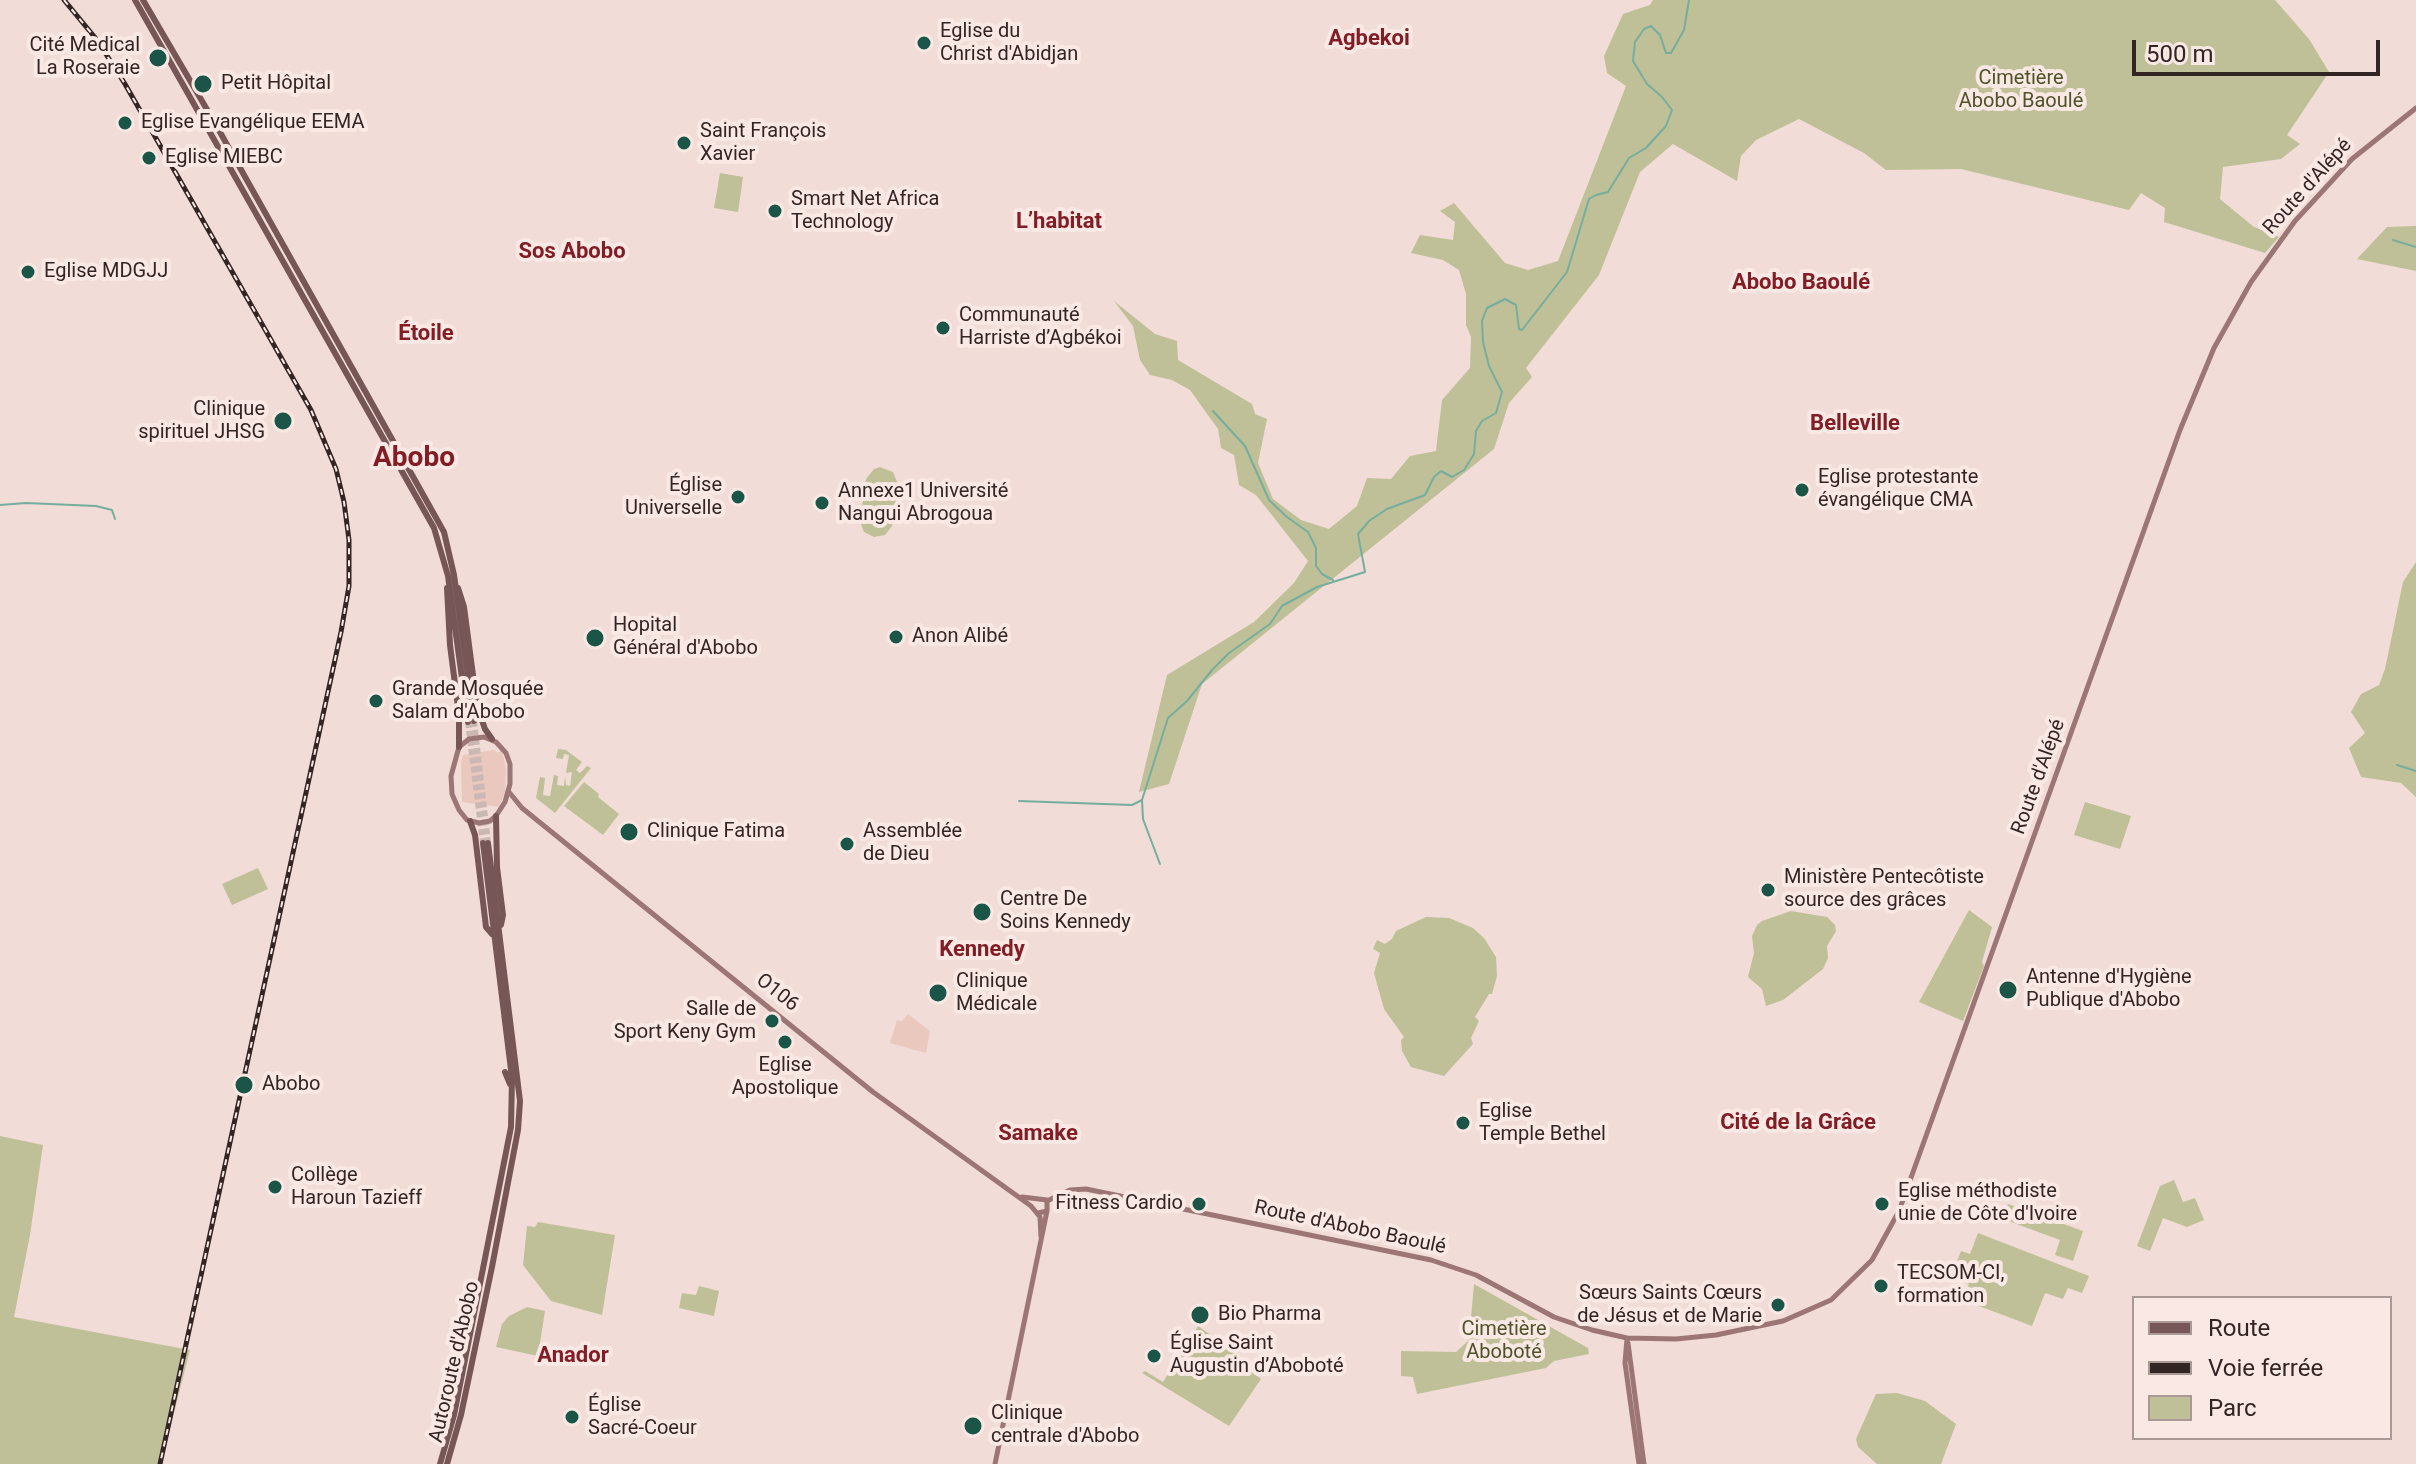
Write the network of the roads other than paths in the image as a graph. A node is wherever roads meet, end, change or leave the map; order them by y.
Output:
1 (135, 0) edge
2 (143, 0) edge
3 (2416, 108) edge
4 (370, 413) junction
5 (369, 422) dead end
6 (451, 576) junction
7 (471, 722) tunnel mouth
8 (492, 739) junction
9 (459, 747) junction
10 (509, 792) junction
11 (503, 807) junction
12 (522, 808) junction
13 (496, 816) junction
14 (470, 821) junction
15 (500, 929) junction
16 (493, 935) junction
17 (505, 1072) dead end
18 (512, 1091) junction
19 (1017, 1196) junction
20 (1036, 1200) junction
21 (1048, 1206) junction
22 (1033, 1208) junction
23 (1038, 1213) junction
24 (1041, 1237) junction
25 (489, 1266) junction
26 (1627, 1338) junction
27 (480, 1347) dead end
28 (473, 1362) junction
29 (443, 1463) edge
30 (995, 1464) edge
31 (1641, 1464) edge

1 - 4 main road
2 - 6 main road
3 - 26 main road, Route d'Alépé
4 - 5 main road
4 - 6 main road
6 - 7 main road
6 - 8 main road
6 - 9 main road
8 - 9 main road
8 - 10 main road
9 - 14 main road
10 - 11 main road
10 - 12 main road, O106
11 - 12 main road
11 - 13 main road
12 - 19 main road, O106
13 - 14 main road
13 - 15 main road
14 - 16 main road
15 - 16 main road
15 - 25 main road
16 - 18 main road
17 - 18 main road
18 - 25 main road
19 - 20 main road
19 - 22 main road, O106
20 - 21 main road
20 - 22 main road
21 - 23 main road, Route d'Abobo Baoulé
21 - 24 main road
21 - 26 main road, Route d'Abobo Baoulé
22 - 23 main road, O106
23 - 24 main road
24 - 30 main road
25 - 28 main road, Autoroute d'Abobo
25 - 29 main road, Autoroute d'Abobo
26 - 31 main road
27 - 28 main road
28 - 29 main road, Autoroute d'Abobo

